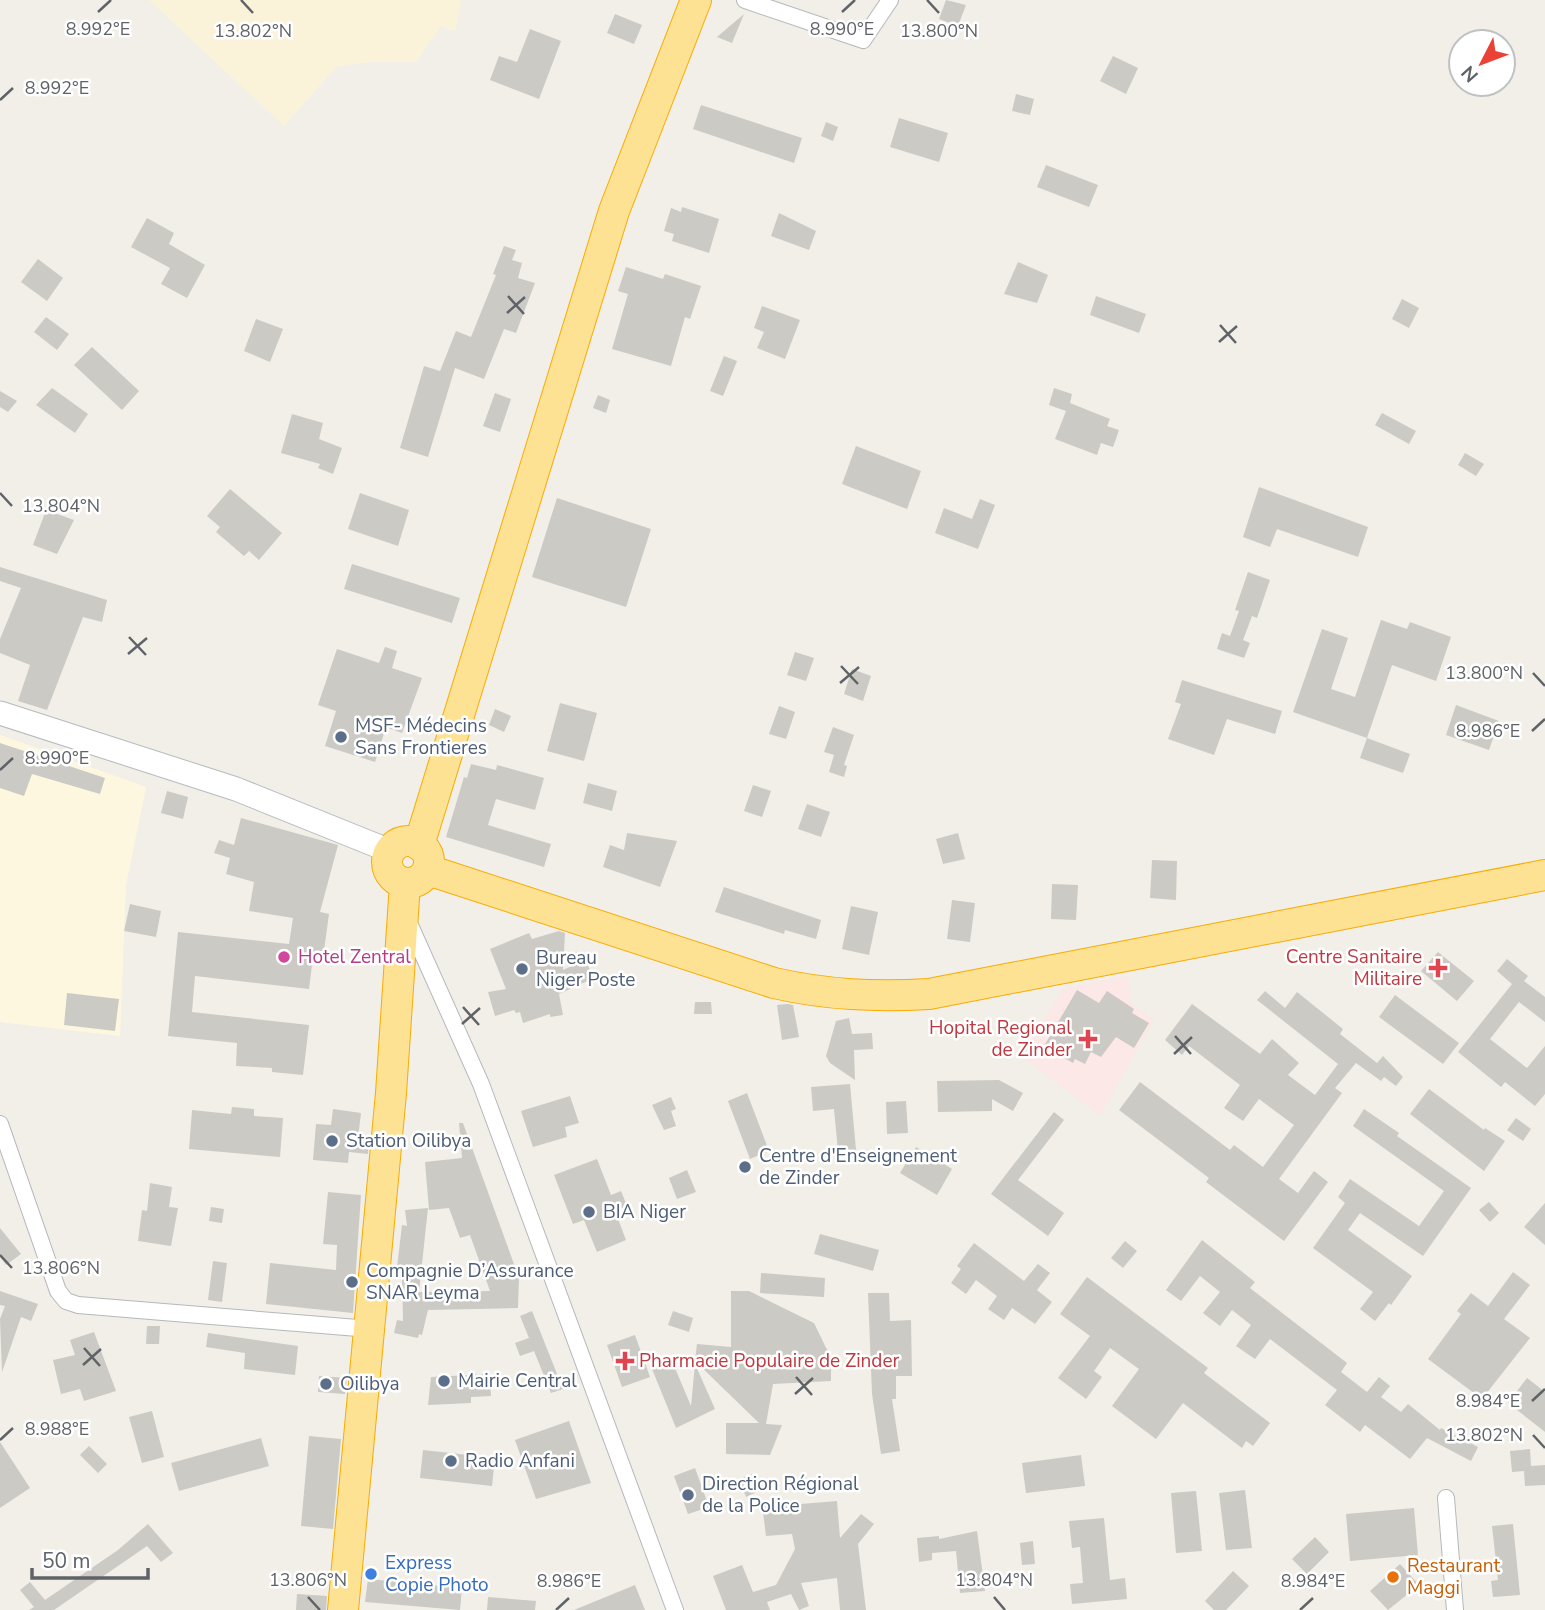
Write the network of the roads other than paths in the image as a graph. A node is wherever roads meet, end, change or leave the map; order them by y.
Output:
1 (678, 0) edge
2 (696, 0) edge
3 (745, 0) edge
4 (890, 0) edge
5 (641, 113) junction
6 (0, 713) edge
7 (1545, 860) edge
8 (411, 866) junction
9 (1545, 875) edge
10 (1462, 884) junction
11 (0, 1124) edge
12 (370, 1329) junction
13 (1446, 1498) dead end
14 (343, 1610) edge
15 (675, 1610) edge
16 (1455, 1610) edge

1 - 5 highway
2 - 5 highway
3 - 4 street
5 - 8 highway
6 - 8 street
7 - 10 highway
8 - 10 highway
8 - 12 highway
8 - 15 street
9 - 10 highway
11 - 12 street
12 - 14 highway
13 - 16 street

